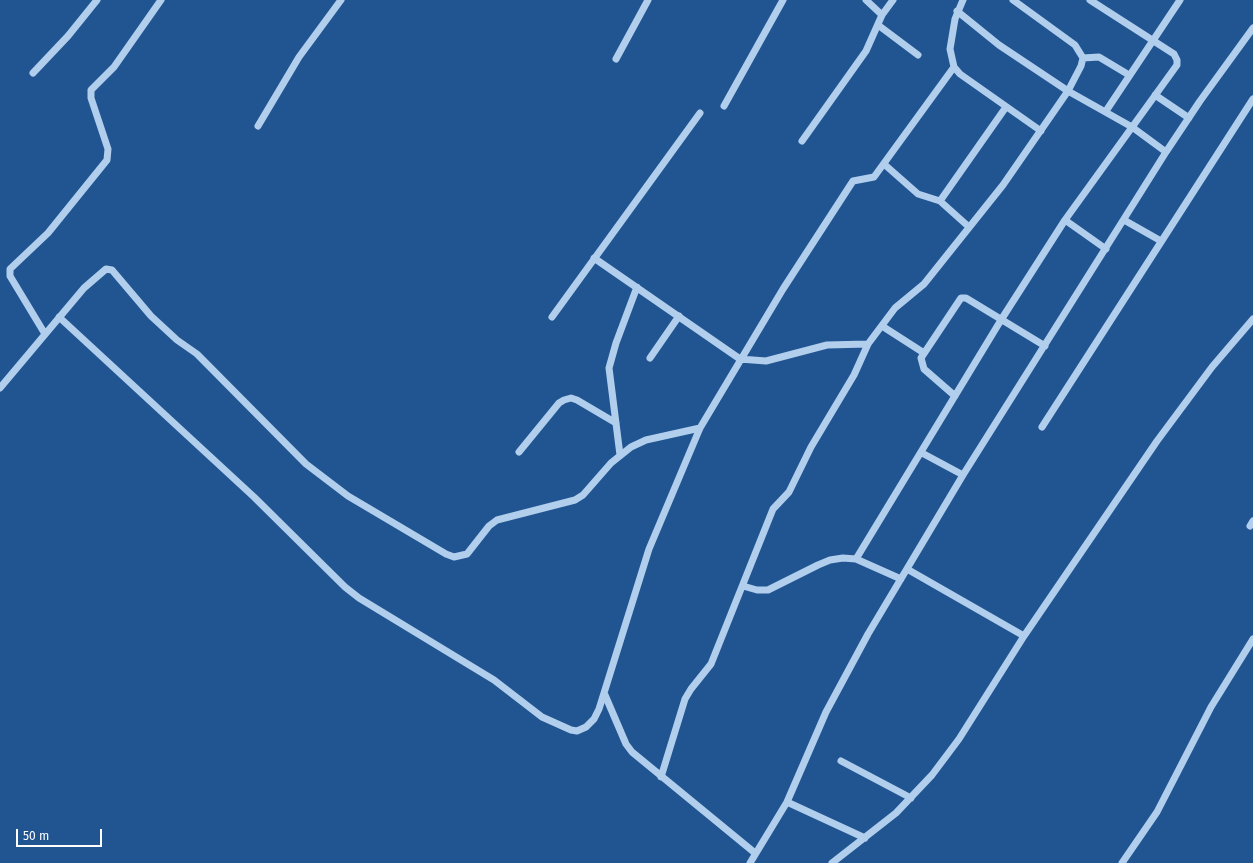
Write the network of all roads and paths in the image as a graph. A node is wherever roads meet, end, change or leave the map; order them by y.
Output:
1 (97, 0) edge
2 (160, 0) edge
3 (341, 0) edge
4 (648, 0) edge
5 (783, 0) edge
6 (866, 0) edge
7 (893, 0) edge
8 (963, 0) edge
9 (1013, 0) edge
10 (1090, 0) edge
11 (1180, 0) edge
12 (957, 11) junction
13 (882, 15) junction
14 (878, 25) junction
15 (1253, 28) edge
16 (1151, 41) junction
17 (918, 55) dead end
18 (1083, 58) junction
19 (616, 60) dead end
20 (954, 67) junction
21 (33, 73) dead end
22 (1129, 75) junction
23 (1068, 91) junction
24 (1155, 95) junction
25 (1253, 99) edge
26 (724, 106) dead end
27 (1006, 107) junction
28 (1106, 111) junction
29 (700, 113) dead end
30 (1189, 118) junction
31 (258, 126) dead end
32 (1132, 127) junction
33 (1041, 131) junction
34 (802, 142) dead end
35 (1166, 152) junction
36 (884, 164) junction
37 (940, 201) junction
38 (1065, 220) junction
39 (1124, 220) junction
40 (970, 227) junction
41 (1160, 241) junction
42 (1106, 249) junction
43 (594, 258) junction
44 (637, 287) junction
45 (679, 316) junction
46 (59, 317) junction
47 (552, 317) dead end
48 (1253, 319) edge
49 (1001, 320) junction
50 (882, 326) junction
51 (45, 334) junction
52 (868, 344) junction
53 (1045, 346) junction
54 (924, 353) junction
55 (650, 358) dead end
56 (740, 358) junction
57 (0, 388) edge
58 (955, 396) junction
59 (616, 423) junction
60 (1042, 427) dead end
61 (700, 428) junction
62 (519, 452) dead end
63 (922, 453) junction
64 (620, 455) junction
65 (963, 475) junction
66 (856, 559) junction
67 (907, 569) junction
68 (901, 579) junction
69 (743, 586) junction
70 (1024, 636) junction
71 (1253, 639) edge
72 (605, 695) junction
73 (840, 760) dead end
74 (661, 777) junction
75 (912, 798) junction
76 (787, 802) junction
77 (865, 838) junction
78 (756, 853) junction
79 (750, 863) edge
80 (832, 863) edge
81 (1122, 863) edge

1 - 21 street
2 - 51 street
3 - 31 street
4 - 19 street
5 - 26 street
6 - 13 street
7 - 13 street
8 - 12 street
9 - 18 street
10 - 16 street
11 - 16 street
12 - 20 street
12 - 23 street
13 - 14 street
14 - 17 street
14 - 34 street
15 - 30 street
16 - 22 street
16 - 24 street
18 - 22 street
18 - 23 street
20 - 27 street
20 - 36 street
22 - 28 street
23 - 28 street
23 - 33 street
24 - 30 street
24 - 32 street
25 - 41 street
27 - 33 street
27 - 37 street
28 - 32 street
29 - 43 street
30 - 35 street
32 - 35 street
32 - 38 street
33 - 40 street
35 - 39 street
36 - 37 street
36 - 56 street
37 - 40 street
38 - 42 street
38 - 49 street
39 - 41 street
39 - 42 street
40 - 50 street
41 - 60 street
42 - 53 street
43 - 44 street
43 - 47 street
44 - 45 street
44 - 59 street
45 - 55 street
45 - 56 street
46 - 51 street
46 - 64 street
46 - 72 street
48 - 70 street
49 - 53 street
49 - 54 street
49 - 58 street
50 - 52 street
50 - 54 street
51 - 57 street
52 - 56 street
52 - 69 street
53 - 65 street
54 - 58 street
56 - 61 street
58 - 63 street
59 - 62 street
59 - 64 street
61 - 64 street
61 - 72 street
63 - 65 street
63 - 66 street
65 - 67 street
66 - 68 street
66 - 69 street
67 - 68 street
67 - 70 street
68 - 76 street
69 - 74 street
70 - 75 street
71 - 81 street
72 - 74 street
73 - 75 street
74 - 78 street
75 - 77 street
76 - 77 street
76 - 78 street
77 - 80 street
78 - 79 street

